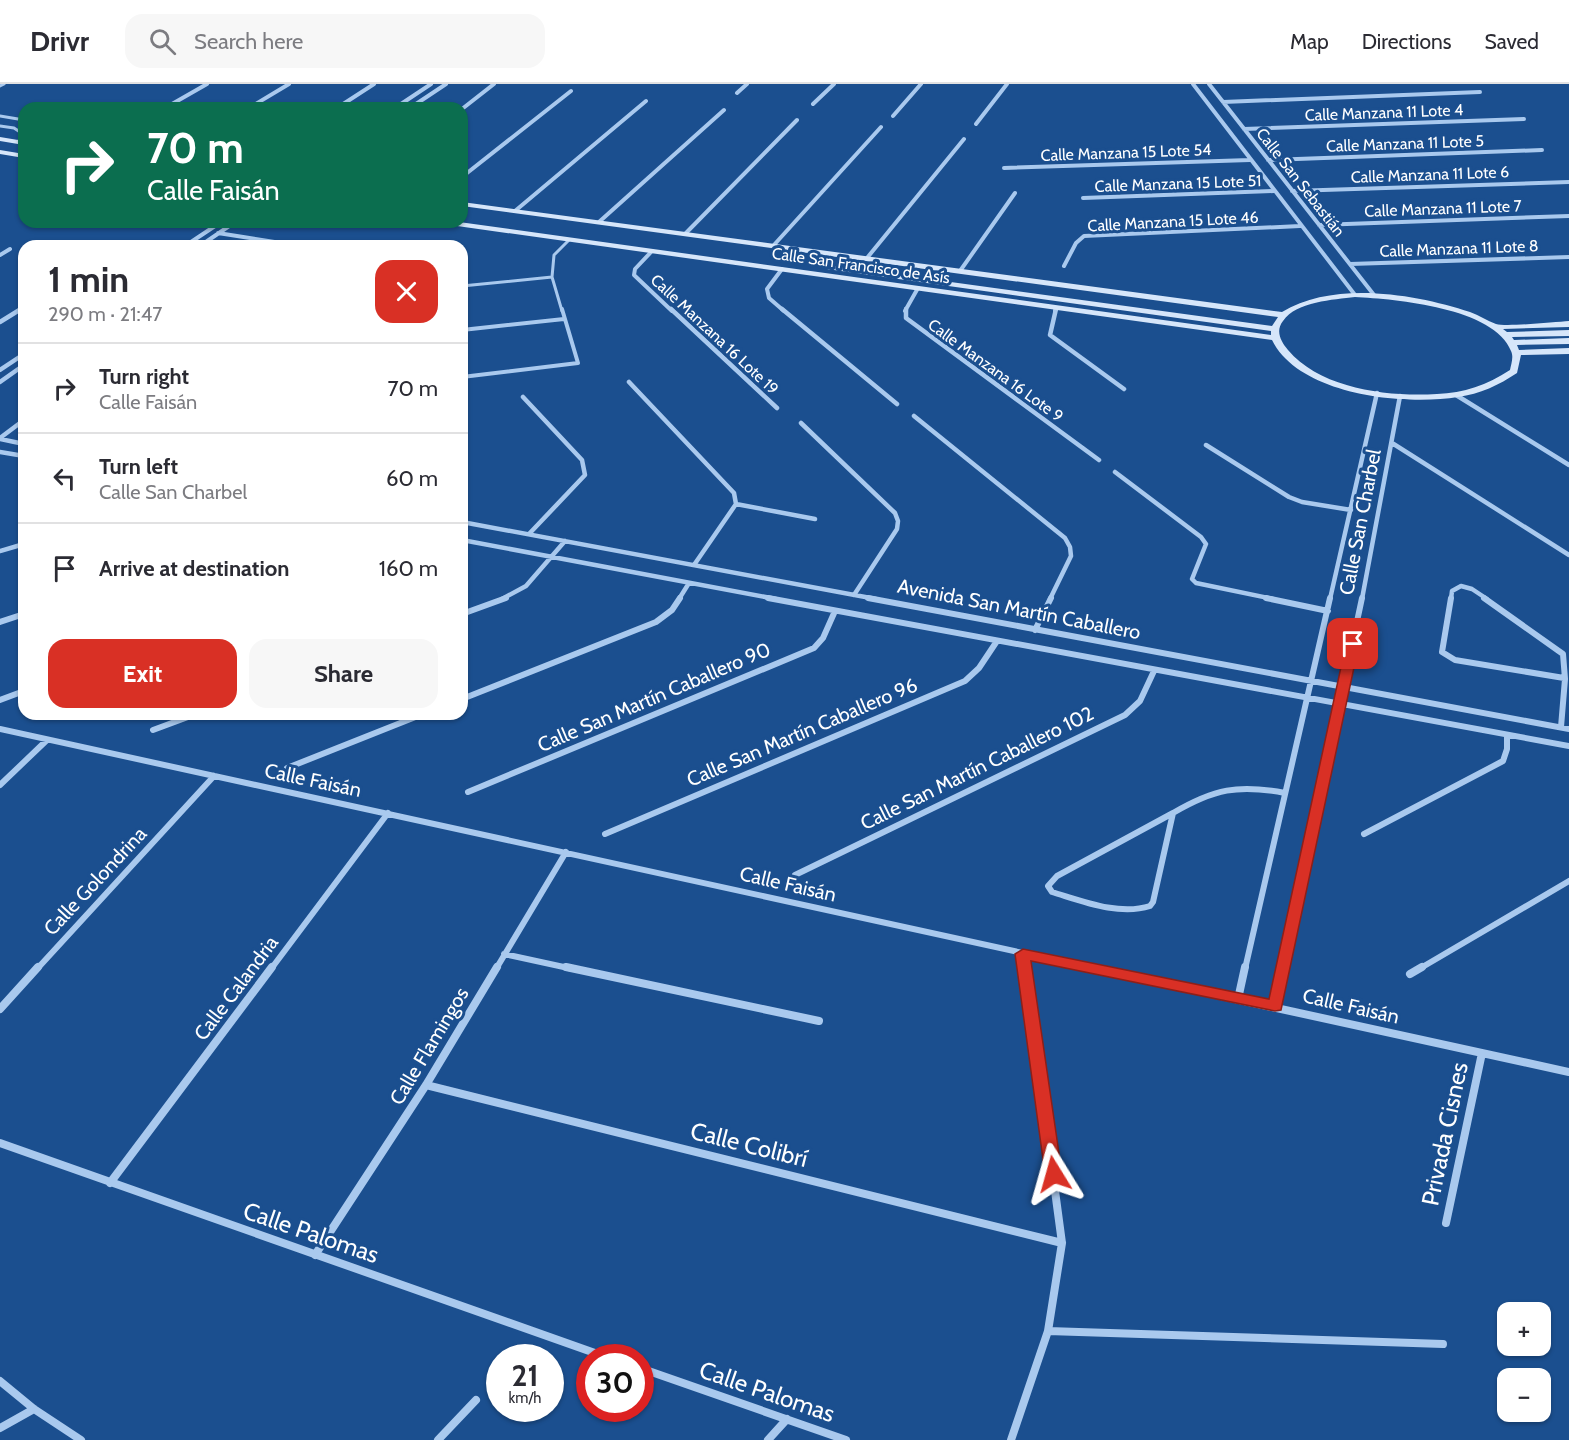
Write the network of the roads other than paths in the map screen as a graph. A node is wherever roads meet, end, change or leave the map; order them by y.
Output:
1 (207, 84) edge
2 (289, 84) edge
3 (374, 84) edge
4 (431, 84) edge
5 (446, 84) edge
6 (494, 84) edge
7 (747, 84) edge
8 (834, 84) edge
9 (921, 84) edge
10 (1007, 84) edge
11 (1193, 84) edge
12 (1209, 84) edge
13 (571, 91) dead end
14 (1480, 92) dead end
15 (737, 93) dead end
16 (646, 101) dead end
17 (176, 102) edge
18 (259, 102) edge
19 (347, 102) edge
20 (404, 102) edge
21 (419, 102) edge
22 (1223, 102) junction
23 (468, 104) edge
24 (813, 104) dead end
25 (724, 110) dead end
26 (0, 116) edge
27 (893, 116) dead end
28 (18, 119) edge
29 (1524, 119) dead end
30 (797, 120) dead end
31 (976, 124) dead end
32 (0, 126) edge
33 (881, 127) dead end
34 (1244, 129) junction
35 (18, 130) edge
36 (0, 139) edge
37 (964, 139) dead end
38 (18, 142) edge
39 (0, 145) edge
40 (18, 147) edge
41 (1542, 150) dead end
42 (0, 152) edge
43 (18, 155) edge
44 (1268, 159) junction
45 (0, 160) edge
46 (1250, 160) junction
47 (18, 162) edge
48 (1004, 168) dead end
49 (468, 172) edge
50 (1569, 182) edge
51 (1274, 191) junction
52 (1292, 191) junction
53 (1015, 193) dead end
54 (1083, 198) dead end
55 (468, 205) edge
56 (468, 211) edge
57 (515, 211) junction
58 (1569, 216) edge
59 (468, 218) edge
60 (599, 222) junction
61 (1319, 225) junction
62 (468, 226) edge
63 (1300, 226) junction
64 (212, 228) edge
65 (226, 228) edge
66 (219, 233) junction
67 (685, 234) junction
68 (194, 240) edge
69 (209, 240) edge
70 (263, 240) edge
71 (569, 240) junction
72 (773, 246) junction
73 (10, 249) dead end
74 (652, 251) junction
75 (0, 255) edge
76 (1569, 257) edge
77 (867, 258) junction
78 (1350, 264) junction
79 (1064, 266) dead end
80 (782, 269) junction
81 (960, 271) junction
82 (552, 277) junction
83 (468, 284) edge
84 (918, 288) junction
85 (1355, 295) junction
86 (1374, 295) junction
87 (1056, 308) junction
88 (18, 311) edge
89 (564, 319) junction
90 (0, 322) edge
91 (1569, 324) edge
92 (1278, 325) junction
93 (1493, 327) junction
94 (468, 329) edge
95 (1569, 333) edge
96 (1504, 335) junction
97 (1569, 341) edge
98 (1512, 343) junction
99 (1569, 351) edge
100 (1517, 353) junction
101 (18, 358) edge
102 (18, 369) edge
103 (0, 370) edge
104 (468, 376) edge
105 (0, 382) edge
106 (629, 382) dead end
107 (1124, 390) dead end
108 (1377, 393) junction
109 (1456, 395) junction
110 (1400, 396) junction
111 (524, 397) dead end
112 (897, 404) dead end
113 (777, 408) dead end
114 (914, 416) dead end
115 (801, 423) dead end
116 (18, 425) edge
117 (0, 439) edge
118 (18, 443) edge
119 (1392, 443) junction
120 (1206, 445) dead end
121 (0, 452) edge
122 (18, 455) edge
123 (1099, 460) dead end
124 (1569, 465) edge
125 (1115, 471) dead end
126 (736, 504) junction
127 (1351, 510) junction
128 (815, 519) dead end
129 (468, 523) edge
130 (529, 534) junction
131 (468, 541) edge
132 (565, 541) junction
133 (18, 546) edge
134 (0, 551) edge
135 (1569, 555) edge
136 (552, 557) junction
137 (694, 565) junction
138 (689, 583) junction
139 (854, 595) junction
140 (835, 611) junction
141 (1328, 611) junction
142 (468, 612) edge
143 (18, 616) edge
144 (0, 622) edge
145 (1035, 630) junction
146 (997, 641) junction
147 (1154, 671) junction
148 (1564, 678) junction
149 (1311, 679) junction
150 (1344, 686) junction
151 (18, 693) edge
152 (468, 697) edge
153 (1307, 698) junction
154 (0, 700) edge
155 (1340, 704) junction
156 (180, 720) edge
157 (408, 720) edge
158 (1561, 727) junction
159 (0, 729) edge
160 (1569, 729) edge
161 (153, 730) dead end
162 (1507, 735) junction
163 (47, 740) junction
164 (1569, 746) edge
165 (287, 768) dead end
166 (214, 776) junction
167 (0, 785) edge
168 (468, 792) dead end
169 (1285, 793) junction
170 (388, 813) junction
171 (1173, 813) junction
172 (605, 834) dead end
173 (1364, 834) dead end
174 (566, 852) junction
175 (795, 875) dead end
176 (1569, 881) edge
177 (504, 954) junction
178 (1023, 954) junction
179 (1410, 974) dead end
180 (1238, 999) junction
181 (1275, 1006) junction
182 (0, 1009) edge
183 (819, 1021) dead end
184 (1482, 1053) junction
185 (1569, 1072) edge
186 (426, 1084) junction
187 (0, 1143) edge
188 (110, 1182) junction
189 (1446, 1224) dead end
190 (1062, 1243) junction
191 (315, 1255) junction
192 (1048, 1331) junction
193 (1443, 1344) dead end
194 (576, 1346) edge
195 (654, 1373) edge
196 (0, 1381) edge
197 (476, 1400) dead end
198 (34, 1408) junction
199 (787, 1419) junction
200 (0, 1428) edge
201 (81, 1440) edge
202 (438, 1440) edge
203 (768, 1440) edge
204 (846, 1440) edge
205 (1011, 1440) edge

1 - 17 street
2 - 18 street
3 - 19 street
4 - 20 street
5 - 21 street
6 - 23 street
7 - 15 street
8 - 24 street
9 - 27 street
10 - 31 street
11 - 46 street, Calle San Sebastián
12 - 22 street, Calle San Sebastián
13 - 49 street
14 - 22 street
16 - 57 street
22 - 34 street, Calle San Sebastián
25 - 60 street
26 - 28 lane
29 - 34 street, Calle Manzana 11 Lote 4
30 - 67 street
32 - 35 lane
33 - 72 street
34 - 44 street, Calle San Sebastián
36 - 38 main road
37 - 77 street
39 - 40 main road
41 - 44 street, Calle Manzana 11 Lote 5
42 - 43 main road
44 - 52 street, Calle San Sebastián
45 - 47 main road
46 - 48 street, Calle Manzana 15 Lote 54
46 - 51 street, Calle San Sebastián
50 - 52 street, Calle Manzana 11 Lote 6
51 - 54 street, Calle Manzana 15 Lote 51
51 - 63 street, Calle San Sebastián
52 - 61 street, Calle San Sebastián
53 - 81 street
55 - 57 main road, Calle San Francisco de Asís
56 - 92 main road, Calle San Francisco de Asís
57 - 60 main road, Calle San Francisco de Asís
58 - 61 street, Calle Manzana 11 Lote 7
59 - 92 main road, Calle San Francisco de Asís
60 - 67 main road, Calle San Francisco de Asís
61 - 78 street, Calle San Sebastián
62 - 71 main road, Calle San Francisco de Asís
63 - 79 street, Calle Manzana 15 Lote 46
63 - 85 street, Calle San Sebastián
64 - 68 street
65 - 66 street
66 - 69 street
66 - 70 street
67 - 72 main road, Calle San Francisco de Asís
71 - 74 main road, Calle San Francisco de Asís
71 - 82 lane
72 - 77 main road, Calle San Francisco de Asís
73 - 75 street
74 - 80 main road, Calle San Francisco de Asís
74 - 113 street, Calle Manzana 16 Lote 19
76 - 78 street, Calle Manzana 11 Lote 8
77 - 81 main road, Calle San Francisco de Asís
78 - 86 street, Calle San Sebastián
80 - 84 main road, Calle San Francisco de Asís
80 - 112 street
81 - 92 main road, Calle San Francisco de Asís
82 - 83 lane
82 - 89 lane
84 - 87 main road, Calle San Francisco de Asís
84 - 123 street, Calle Manzana 16 Lote 9
85 - 86 main road
85 - 92 main road
86 - 93 main road
87 - 92 main road, Calle San Francisco de Asís
87 - 107 street
88 - 90 street
89 - 94 lane
89 - 104 lane
91 - 93 main road
92 - 108 main road
93 - 96 main road
95 - 96 main road
96 - 98 main road
97 - 98 main road
98 - 100 main road
99 - 100 main road
100 - 109 main road
101 - 103 street
102 - 105 street
106 - 126 street
108 - 110 main road
108 - 127 street, Calle San Charbel
109 - 110 main road
109 - 124 street
110 - 119 street, Calle San Charbel
111 - 130 street
114 - 145 street
115 - 139 street
116 - 117 street
117 - 118 street
119 - 135 street
119 - 150 street, Calle San Charbel
120 - 127 street
121 - 122 street
125 - 141 street
126 - 128 street
126 - 137 street
127 - 141 street, Calle San Charbel
129 - 130 street, Avenida San Martín Caballero
130 - 132 street, Avenida San Martín Caballero
131 - 136 street, Avenida San Martín Caballero
132 - 136 street
132 - 137 street, Avenida San Martín Caballero
133 - 134 street
136 - 138 street, Avenida San Martín Caballero
136 - 142 street
137 - 139 street, Avenida San Martín Caballero
138 - 140 street, Avenida San Martín Caballero
138 - 152 street
139 - 145 street, Avenida San Martín Caballero
140 - 146 street, Avenida San Martín Caballero
140 - 168 street, Calle San Martín Caballero 90
141 - 149 street, Calle San Charbel
143 - 144 street
145 - 149 street, Avenida San Martín Caballero
146 - 147 street, Avenida San Martín Caballero
146 - 172 street, Calle San Martín Caballero 96
147 - 153 street, Avenida San Martín Caballero
147 - 175 street, Calle San Martín Caballero 102
148 - 148 street
148 - 158 street
149 - 150 street, Avenida San Martín Caballero
149 - 153 street, Calle San Charbel
150 - 155 street, Calle San Charbel
150 - 158 street, Avenida San Martín Caballero
151 - 154 street
153 - 155 street, Avenida San Martín Caballero
153 - 169 street, Calle San Charbel
155 - 162 street, Avenida San Martín Caballero
155 - 181 street, Calle San Charbel
156 - 161 street
157 - 165 street
158 - 160 street, Avenida San Martín Caballero
159 - 163 street, Calle Faisán
162 - 164 street, Avenida San Martín Caballero
162 - 173 street
163 - 166 street, Calle Faisán
163 - 167 street
166 - 170 street, Calle Faisán
166 - 182 street, Calle Golondrina
169 - 171 street
169 - 180 street, Calle San Charbel
170 - 174 street, Calle Faisán
170 - 188 street, Calle Calandria
171 - 171 street
174 - 177 street, Calle Flamingos
174 - 178 street, Calle Faisán
176 - 179 street
177 - 183 street
177 - 186 street, Calle Flamingos
178 - 180 street, Calle Faisán
178 - 190 street
180 - 181 street, Calle Faisán
181 - 184 street, Calle Faisán
184 - 185 street, Calle Faisán
184 - 189 street, Privada Cisnes
186 - 190 street, Calle Colibrí
186 - 191 street, Calle Flamingos
187 - 188 street, Calle Palomas
188 - 191 street, Calle Palomas
190 - 192 street
191 - 194 street, Calle Palomas
192 - 193 street
192 - 205 street
195 - 199 street, Calle Palomas
196 - 198 street
197 - 202 street
198 - 200 street
198 - 201 street
199 - 203 street
199 - 204 street, Calle Palomas

